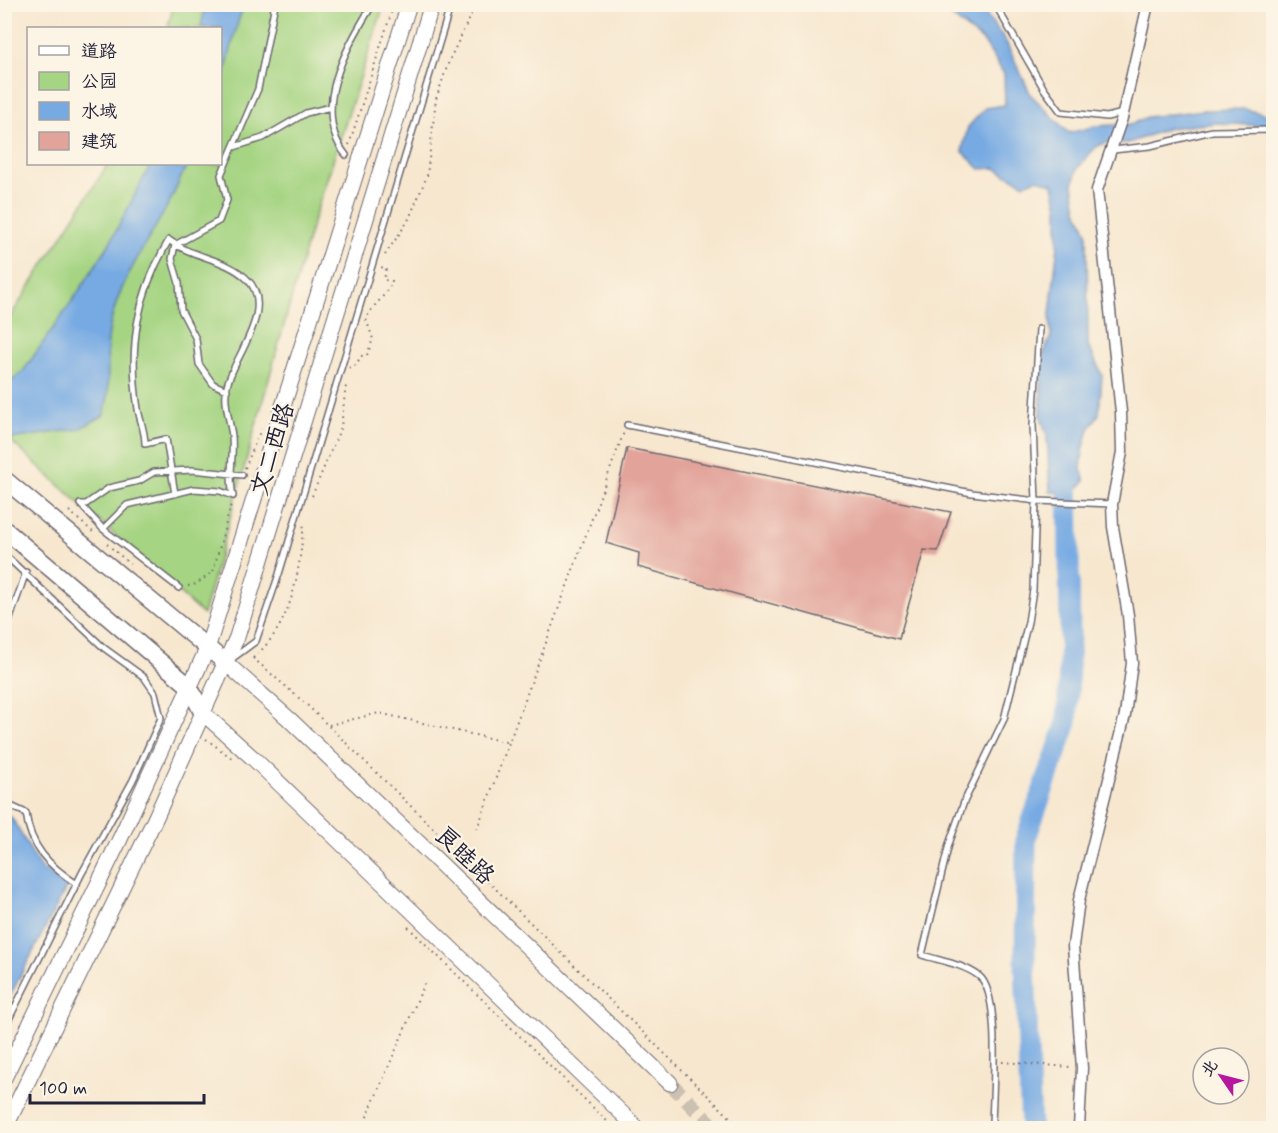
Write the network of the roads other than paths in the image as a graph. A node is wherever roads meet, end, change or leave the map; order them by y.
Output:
1 (275, 4) edge
2 (373, 4) edge
3 (409, 4) edge
4 (432, 4) edge
5 (451, 4) edge
6 (995, 4) edge
7 (1148, 4) edge
8 (331, 107) junction
9 (1122, 115) junction
10 (1274, 130) edge
11 (234, 147) junction
12 (1113, 150) junction
13 (346, 155) road end
14 (175, 245) junction
15 (1039, 329) dead end
16 (227, 390) junction
17 (627, 425) road end
18 (171, 471) junction
19 (229, 473) junction
20 (242, 475) road end
21 (4, 479) edge
22 (175, 494) junction
23 (1037, 501) junction
24 (1112, 504) junction
25 (4, 529) edge
26 (103, 529) junction
27 (4, 554) edge
28 (26, 572) junction
29 (179, 588) road end
30 (4, 636) edge
31 (207, 649) junction
32 (226, 663) junction
33 (189, 686) junction
34 (202, 712) junction
35 (4, 803) edge
36 (76, 884) junction
37 (4, 1029) edge
38 (4, 1077) edge
39 (670, 1083) tunnel mouth
40 (633, 1124) dead end
41 (5, 1128) edge
42 (992, 1128) edge
43 (1079, 1128) edge

1 - 11 lane
2 - 8 lane
3 - 31 main road, 文二西路
4 - 32 main road, 文二西路
5 - 32 lane
6 - 9 lane
7 - 9 street
8 - 11 lane
8 - 13 lane
9 - 12 street
10 - 12 lane
11 - 14 lane
12 - 24 street
14 - 16 lane
14 - 16 lane
14 - 18 lane
15 - 23 lane
16 - 19 lane
17 - 23 lane
18 - 19 lane
18 - 22 lane
18 - 26 lane
19 - 20 lane
19 - 22 lane
21 - 31 main road
22 - 26 lane
23 - 24 lane
23 - 42 lane
24 - 43 street
25 - 33 main road
26 - 29 lane
27 - 28 lane
28 - 30 lane
28 - 36 lane
31 - 32 main road
31 - 33 main road, 文二西路
32 - 34 main road, 文二西路
32 - 39 main road, 良睦路
33 - 34 main road
33 - 38 main road, 文二西路
34 - 40 main road
34 - 41 main road, 文二西路
35 - 36 lane
36 - 37 lane

